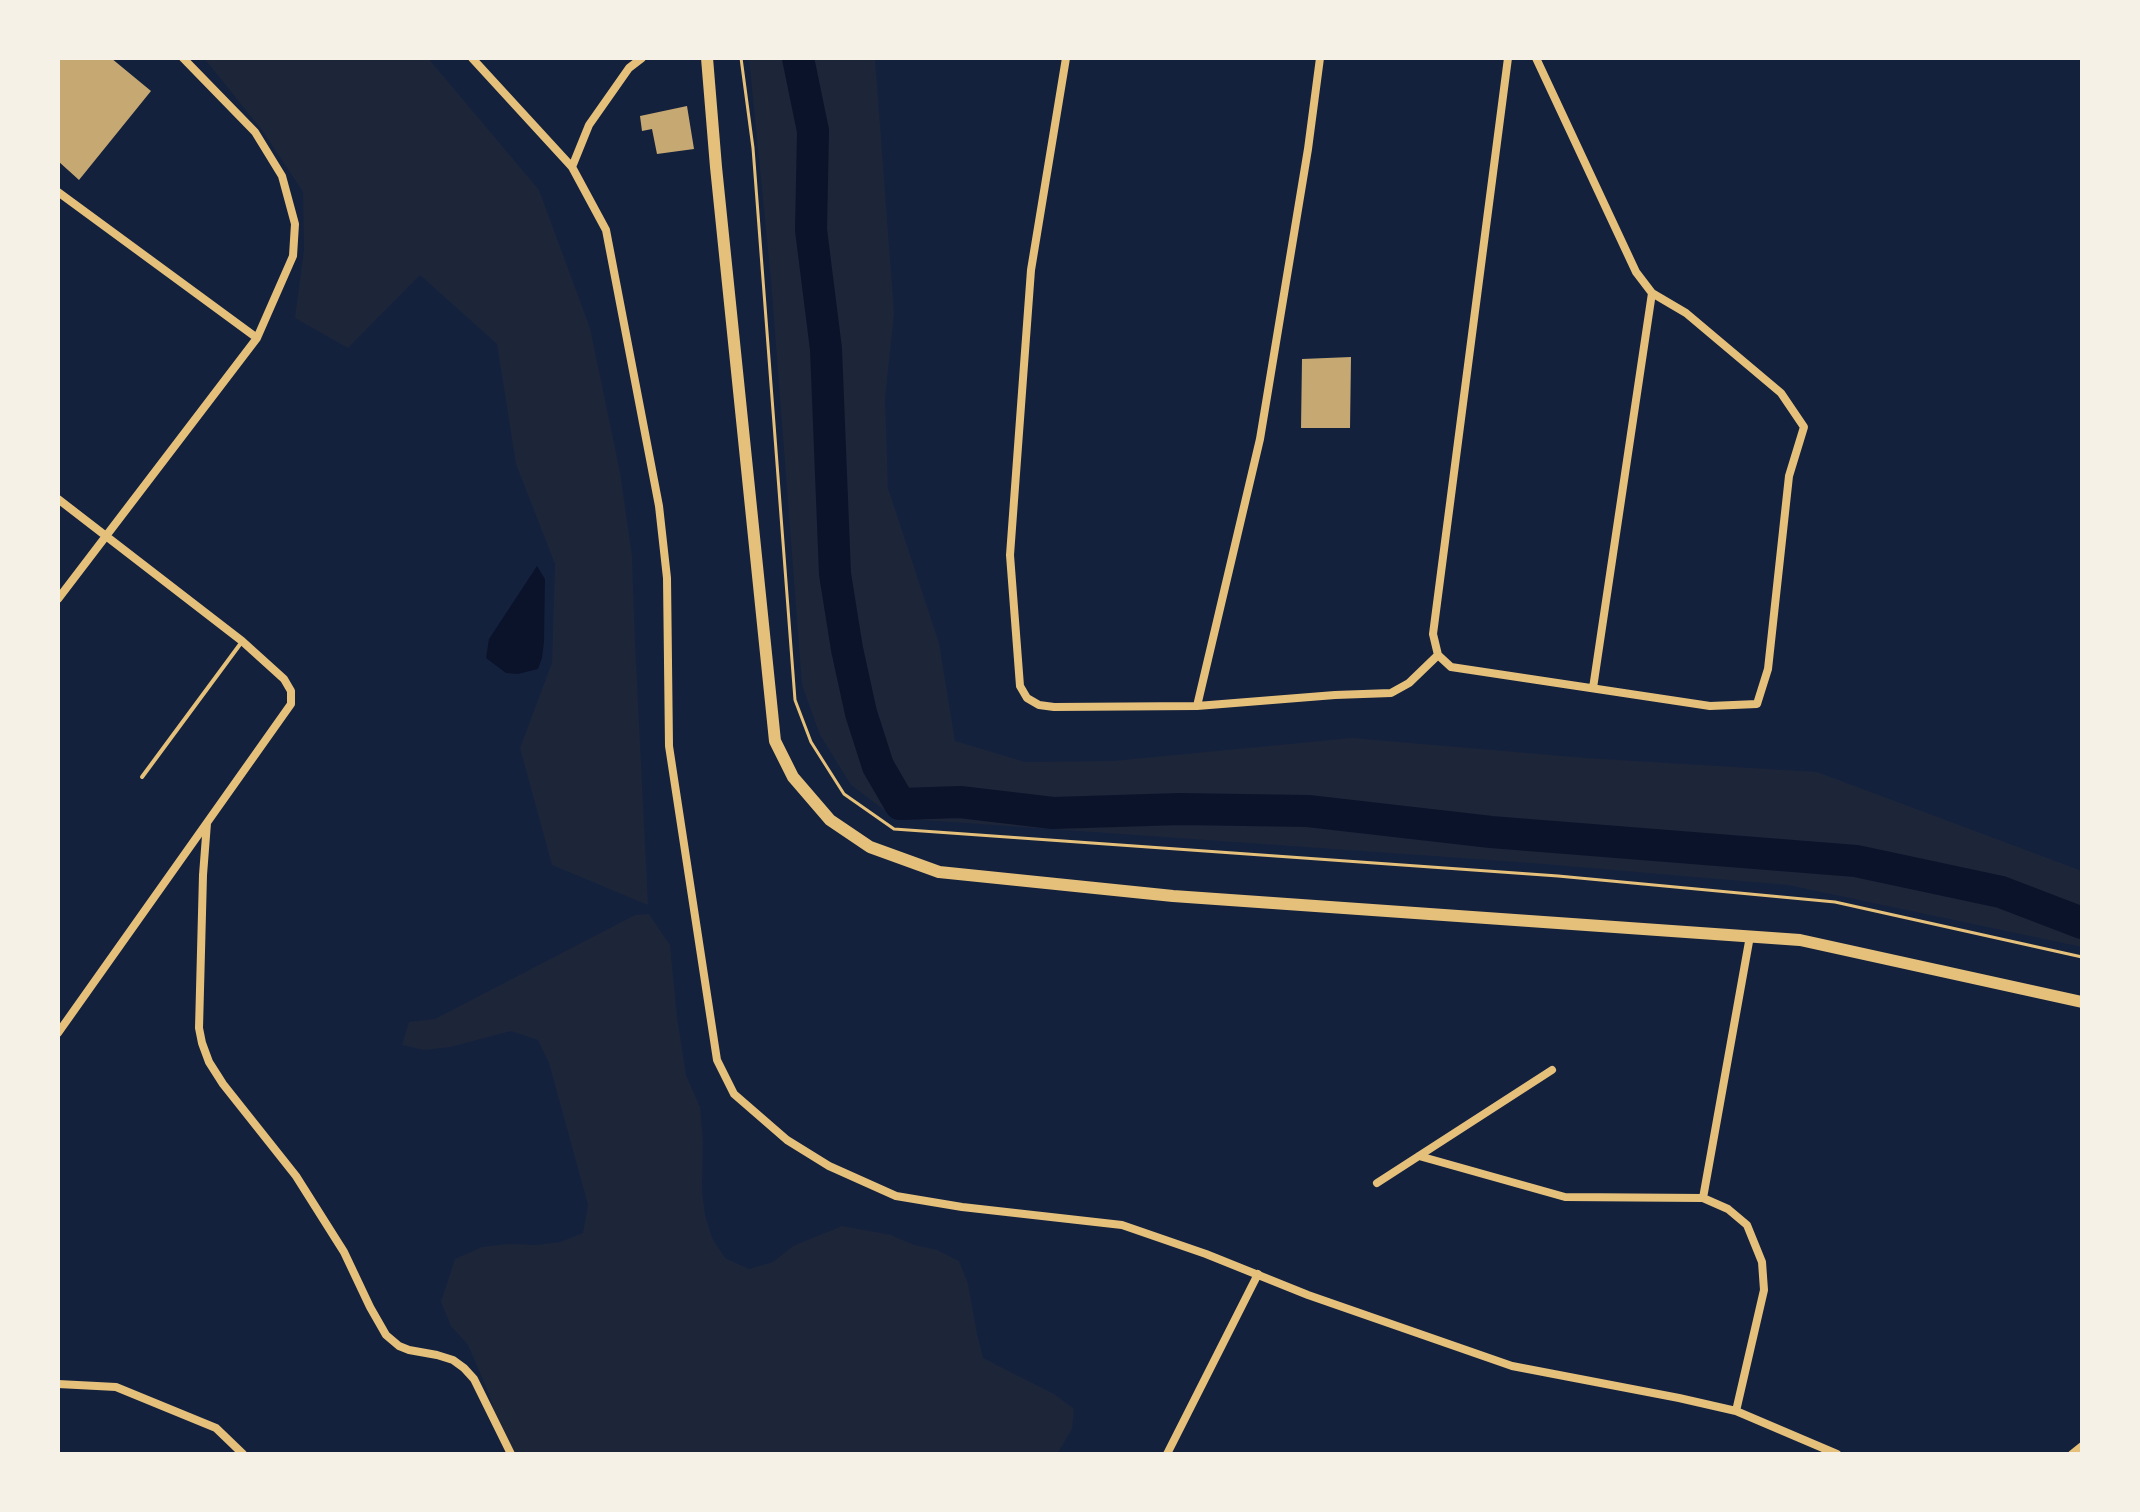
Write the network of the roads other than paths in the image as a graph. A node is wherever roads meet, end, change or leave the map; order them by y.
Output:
1 (183, 58) edge
2 (472, 58) edge
3 (642, 58) edge
4 (707, 58) edge
5 (1066, 58) edge
6 (1320, 58) edge
7 (1508, 58) edge
8 (1536, 58) edge
9 (572, 167) junction
10 (60, 197) edge
11 (1652, 293) junction
12 (257, 338) junction
13 (58, 499) edge
14 (105, 536) junction
15 (58, 599) edge
16 (242, 641) junction
17 (1438, 655) junction
18 (1593, 688) junction
19 (1197, 706) junction
20 (142, 777) dead end
21 (207, 823) junction
22 (1750, 936) junction
23 (2082, 1002) edge
24 (58, 1033) edge
25 (1552, 1070) dead end
26 (1419, 1156) junction
27 (1377, 1183) dead end
28 (1703, 1198) junction
29 (1258, 1274) junction
30 (58, 1384) edge
31 (1736, 1411) junction
32 (2082, 1446) edge
33 (243, 1454) edge
34 (511, 1454) edge
35 (1167, 1454) edge
36 (1837, 1454) edge
37 (2072, 1454) edge

1 - 12 street
2 - 9 street
3 - 9 street
4 - 22 main road
5 - 19 street
6 - 19 street
7 - 17 street
8 - 11 street
9 - 29 street
10 - 12 street
11 - 18 street
11 - 18 street
12 - 14 street
13 - 14 street
14 - 15 street
14 - 16 street
16 - 20 lane
16 - 21 street
17 - 18 street
17 - 19 street
21 - 24 street
21 - 34 street
22 - 23 main road
22 - 28 street
25 - 26 street
26 - 27 street
26 - 28 street
28 - 31 street
29 - 31 street
29 - 35 street
30 - 33 street
31 - 36 street
32 - 37 street

